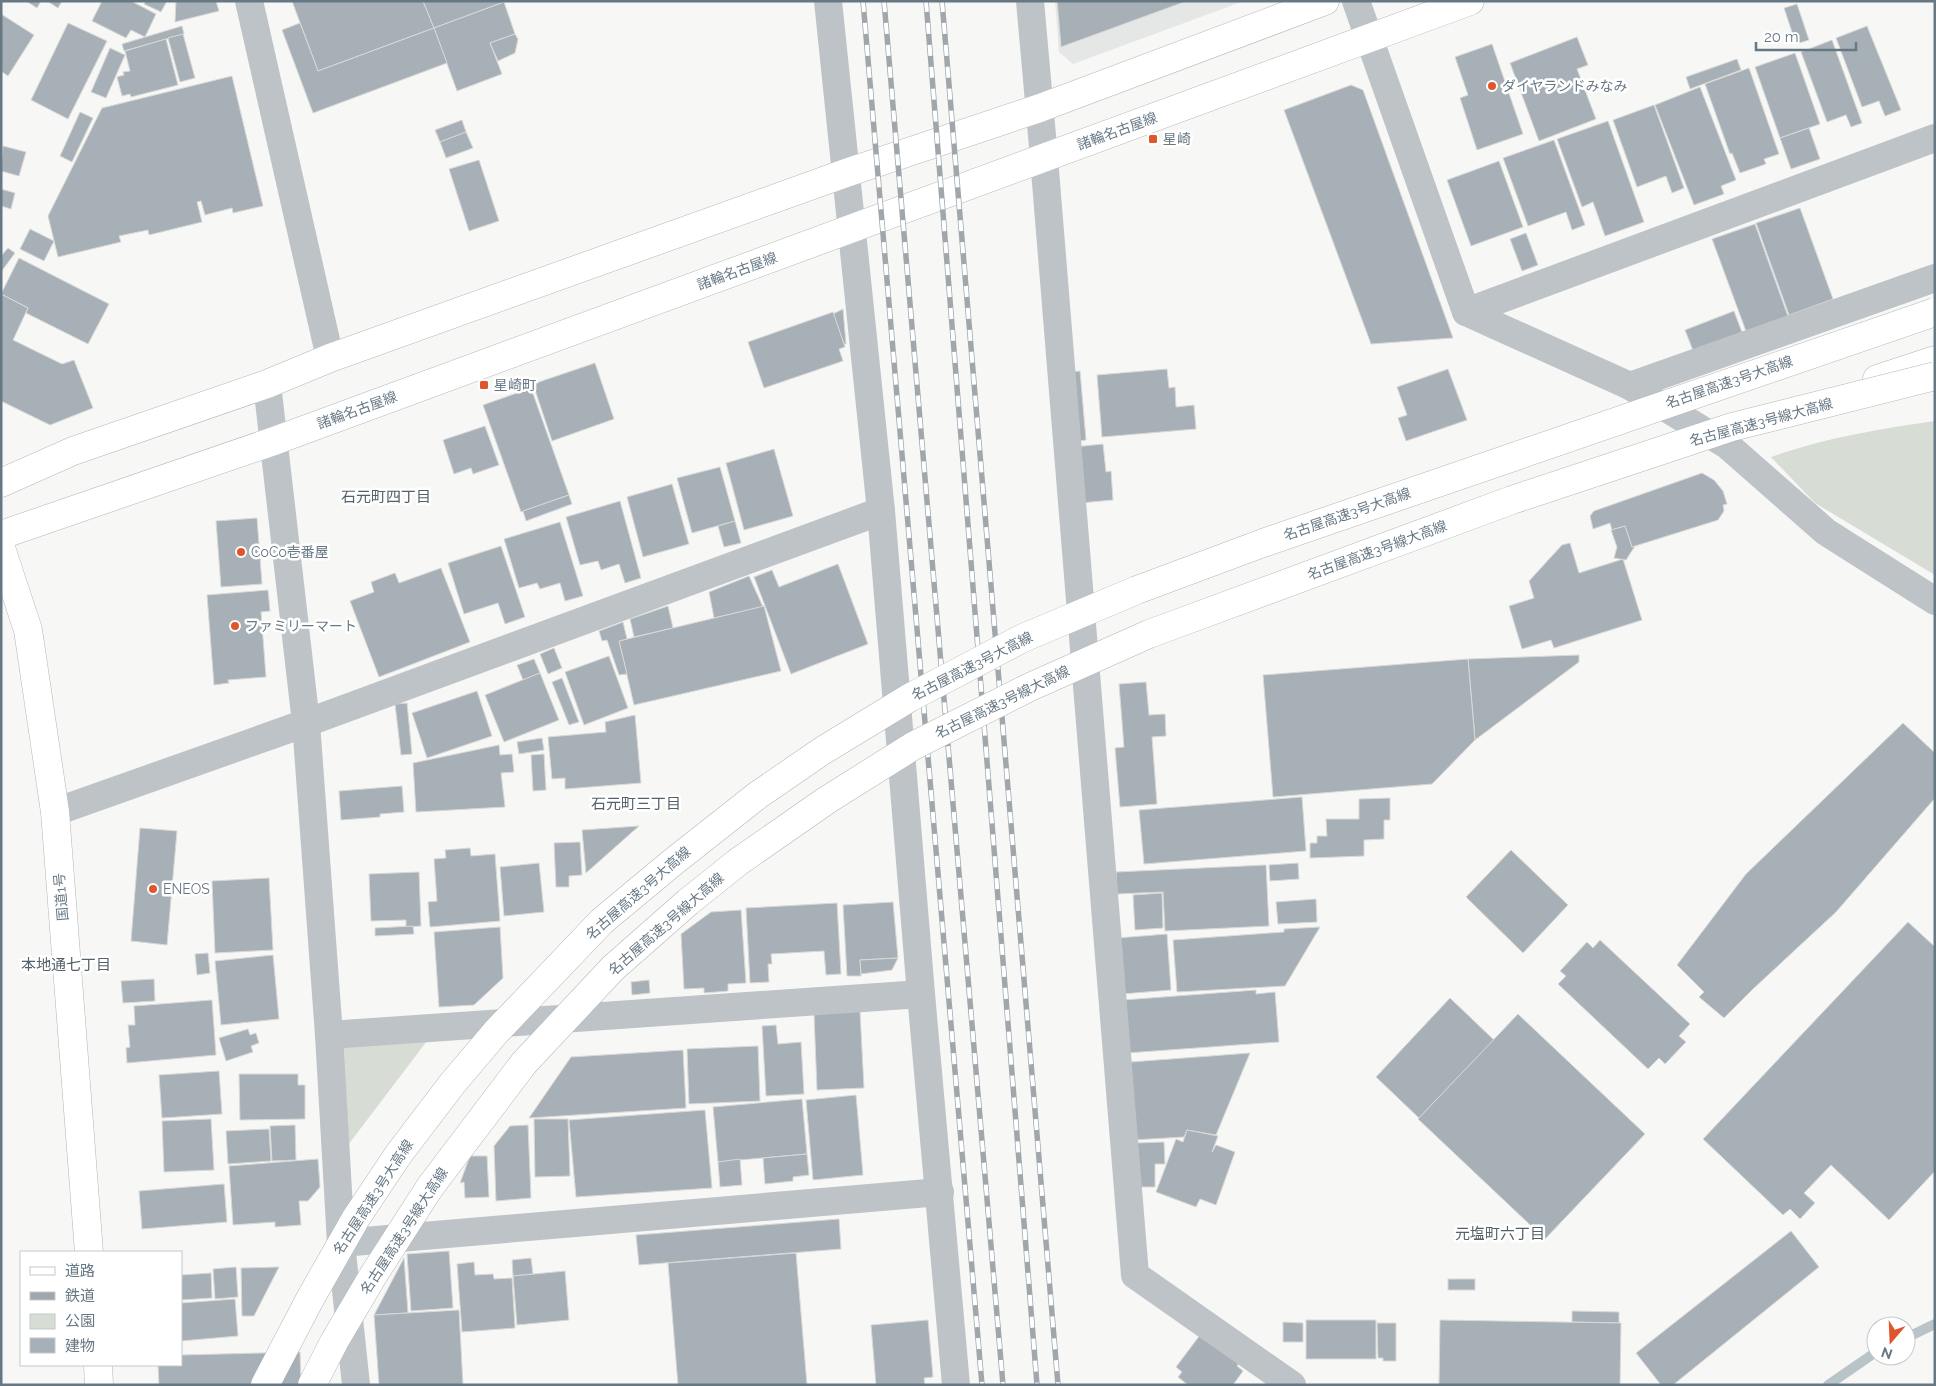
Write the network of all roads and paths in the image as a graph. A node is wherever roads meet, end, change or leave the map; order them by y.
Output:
1 (250, 1) edge
2 (828, 1) edge
3 (1030, 1) edge
4 (1325, 1) edge
5 (1356, 1) edge
6 (1470, 1) edge
7 (1368, 39) junction
8 (1040, 108) junction
9 (1935, 138) edge
10 (1044, 158) junction
11 (846, 173) junction
12 (852, 228) junction
13 (1935, 278) edge
14 (1466, 312) junction
15 (1935, 312) edge
16 (330, 358) junction
17 (1935, 360) edge
18 (1935, 376) edge
19 (268, 384) junction
20 (1630, 386) junction
21 (1732, 427) junction
22 (274, 441) junction
23 (1, 483) edge
24 (881, 511) junction
25 (1, 535) edge
26 (1, 548) edge
27 (1935, 601) edge
28 (306, 723) junction
29 (54, 812) junction
30 (921, 994) junction
31 (329, 1035) junction
32 (940, 1192) junction
33 (341, 1243) junction
34 (89, 1251) edge
35 (98, 1366) edge
36 (99, 1385) edge
37 (265, 1385) edge
38 (312, 1385) edge
39 (356, 1385) edge
40 (956, 1385) edge
41 (1292, 1385) edge

1 - 16 street
2 - 11 street
3 - 8 street
4 - 8 main road
5 - 7 street
6 - 7 main road, 諸輪名古屋線
7 - 10 main road, 諸輪名古屋線
7 - 14 street
8 - 10 street
8 - 11 main road
9 - 14 street
10 - 12 main road, 諸輪名古屋線
10 - 41 street
11 - 12 street
11 - 16 main road
12 - 22 main road, 諸輪名古屋線
12 - 24 street
13 - 20 street
14 - 20 street
15 - 37 main road, 名古屋高速3号大高線, bridge
16 - 19 main road
17 - 21 main road, bridge
18 - 21 main road, 名古屋高速3号線大高線, bridge
19 - 22 street
19 - 23 main road
20 - 27 street
21 - 38 main road, 名古屋高速3号線大高線, bridge
22 - 25 main road, 諸輪名古屋線
22 - 28 street
24 - 28 street
24 - 30 street
26 - 29 main road, 国道1号
28 - 29 street
28 - 31 street
29 - 34 main road, 国道1号
30 - 31 street
30 - 32 street
31 - 33 street
32 - 33 street
32 - 40 street
33 - 39 street
35 - 36 main road

